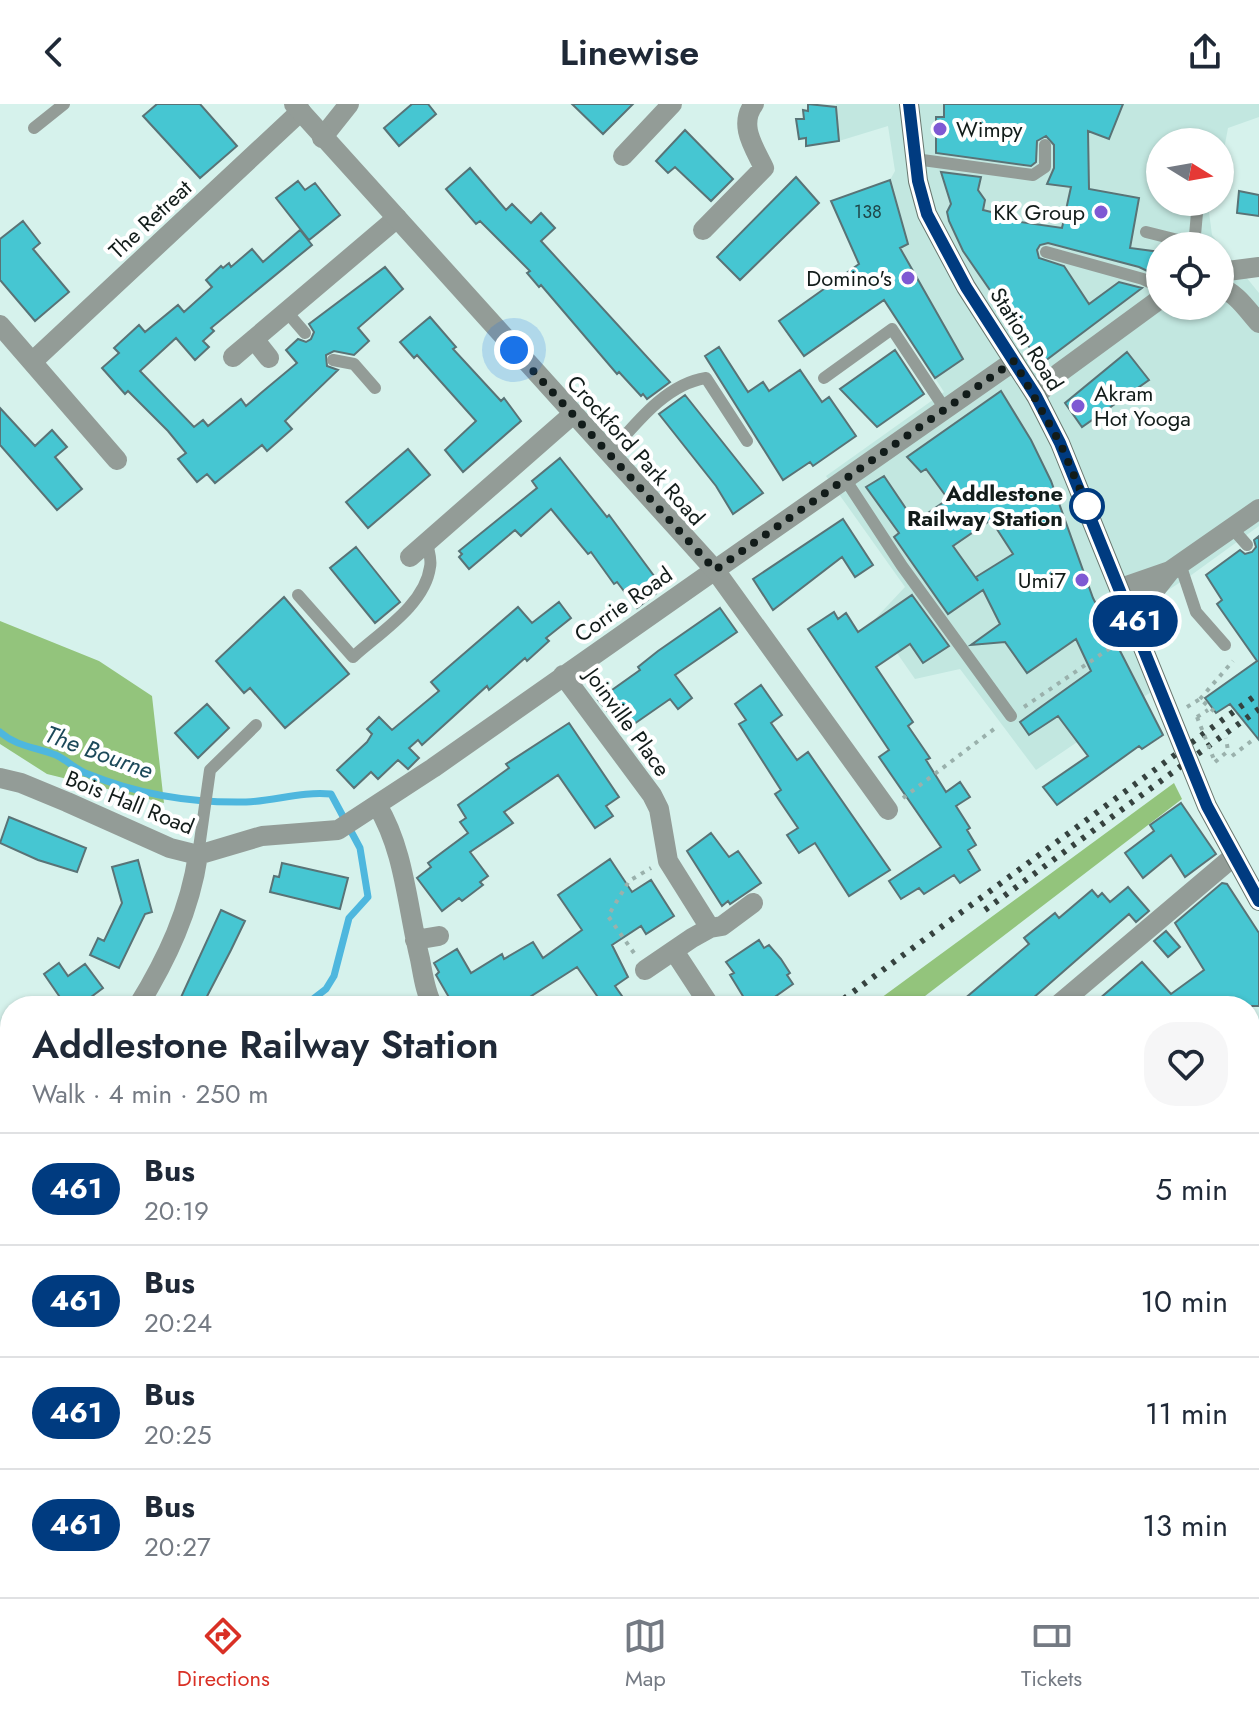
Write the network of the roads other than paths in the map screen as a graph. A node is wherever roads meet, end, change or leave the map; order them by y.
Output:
1 (64, 104) edge
2 (349, 104) edge
3 (672, 104) edge
4 (754, 104) edge
5 (909, 104) edge
6 (297, 108) edge
7 (34, 128) dead end
8 (322, 138) junction
9 (1045, 145) dead end
10 (623, 156) dead end
11 (915, 159) junction
12 (397, 218) junction
13 (703, 230) dead end
14 (1046, 252) dead end
15 (1259, 267) edge
16 (1234, 270) edge
17 (1146, 280) edge
18 (1234, 295) edge
19 (1146, 307) edge
20 (286, 311) junction
21 (1259, 321) edge
22 (0, 325) edge
23 (305, 333) dead end
24 (254, 339) junction
25 (233, 357) dead end
26 (269, 358) dead end
27 (333, 360) dead end
28 (1014, 361) junction
29 (32, 362) junction
30 (824, 378) dead end
31 (375, 388) dead end
32 (1036, 396) junction
33 (945, 409) junction
34 (572, 415) junction
35 (747, 441) dead end
36 (608, 455) junction
37 (117, 460) dead end
38 (845, 479) junction
39 (1259, 509) edge
40 (1232, 528) junction
41 (427, 542) junction
42 (1247, 545) dead end
43 (410, 557) dead end
44 (1175, 568) junction
45 (715, 570) junction
46 (1121, 588) junction
47 (298, 595) dead end
48 (1133, 618) junction
49 (1225, 645) road end
50 (563, 675) junction
51 (1011, 716) dead end
52 (256, 725) dead end
53 (0, 778) edge
54 (888, 810) dead end
55 (369, 811) junction
56 (338, 830) joint
57 (198, 855) junction
58 (1233, 857) junction
59 (1259, 901) edge
60 (753, 903) dead end
61 (710, 928) junction
62 (439, 936) dead end
63 (415, 940) junction
64 (674, 951) junction
65 (645, 970) road end
66 (144, 996) edge
67 (430, 996) edge
68 (703, 996) edge
69 (1069, 996) edge

1 - 7 lane
2 - 8 street
3 - 10 street
4 - 13 street
5 - 11 main road, Station Road
6 - 8 street, Crockford Park Road
6 - 29 street, The Retreat
8 - 12 street, Crockford Park Road
9 - 11 lane
11 - 28 main road, Station Road
12 - 20 street
12 - 34 street, Crockford Park Road
14 - 17 lane
15 - 16 street
18 - 21 street
19 - 32 street
20 - 23 lane
20 - 24 street
22 - 29 street
24 - 25 street
24 - 26 street
27 - 31 lane
28 - 32 main road, Station Road
28 - 33 street, Corrie Road
29 - 37 street
30 - 33 lane
32 - 46 main road, Station Road
33 - 38 street, Corrie Road
34 - 36 street, Crockford Park Road
34 - 41 street
35 - 36 lane
36 - 45 street, Crockford Park Road
38 - 45 street, Corrie Road
38 - 51 lane
39 - 40 street
40 - 42 lane
40 - 44 street
41 - 43 street
41 - 47 lane
44 - 46 street
44 - 48 street
44 - 49 lane
45 - 50 street, Corrie Road
45 - 54 street, Crockford Park Road
46 - 48 main road, Station Road
48 - 58 main road, Station Road
50 - 55 street, Corrie Road
50 - 61 street, Joinville Place
52 - 57 lane
53 - 57 street, Bois Hall Road
55 - 56 street, Corrie Road
55 - 63 street
56 - 57 street, Bois Hall Road
57 - 66 street
58 - 59 main road, Station Road
58 - 69 street
60 - 61 street
61 - 64 street
62 - 63 street
63 - 67 street
64 - 65 street
64 - 68 street

